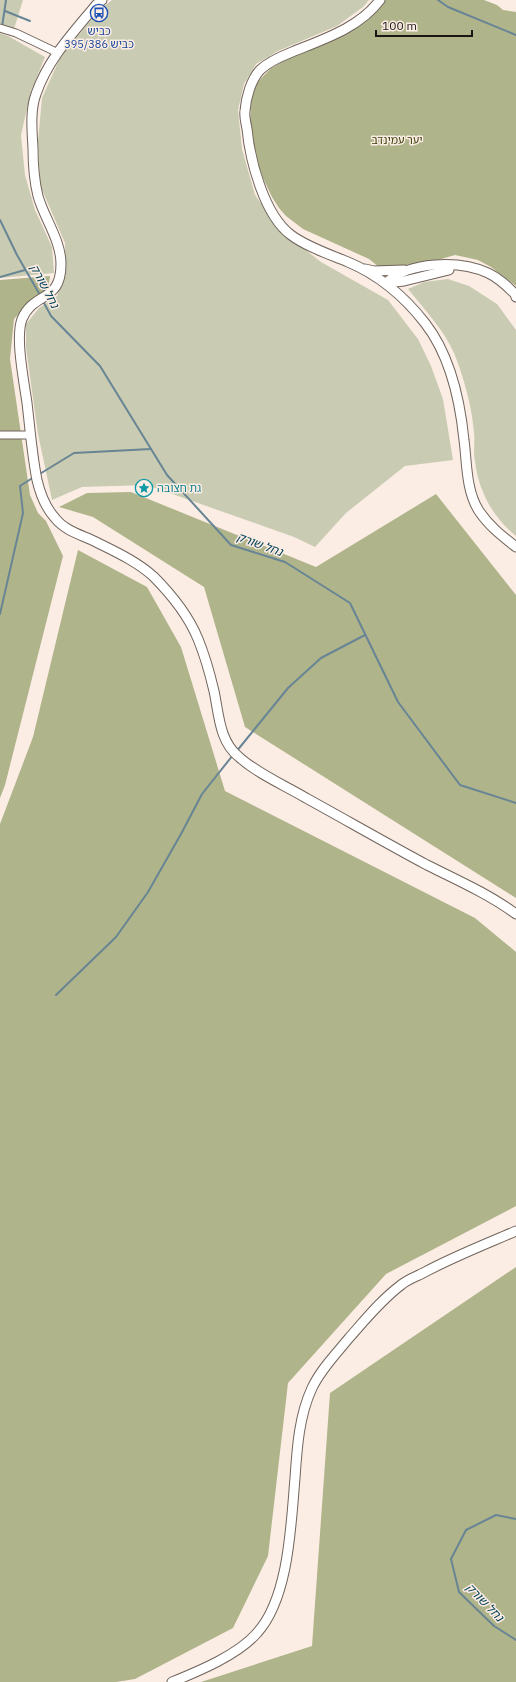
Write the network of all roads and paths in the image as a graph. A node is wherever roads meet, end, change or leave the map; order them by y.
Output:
1 (102, 0) edge
2 (380, 0) edge
3 (3, 29) edge
4 (56, 52) junction
5 (361, 268) junction
6 (412, 270) junction
7 (386, 284) junction
8 (515, 296) edge
9 (0, 435) edge
10 (31, 435) junction
11 (516, 547) edge
12 (516, 914) edge
13 (516, 1231) edge
14 (172, 1682) edge

1 - 4 main road
2 - 5 main road
3 - 4 street
4 - 10 main road
5 - 6 main road
5 - 7 main road
6 - 7 main road
6 - 8 main road
7 - 8 main road
7 - 11 main road
9 - 10 street
10 - 12 main road
13 - 14 main road

